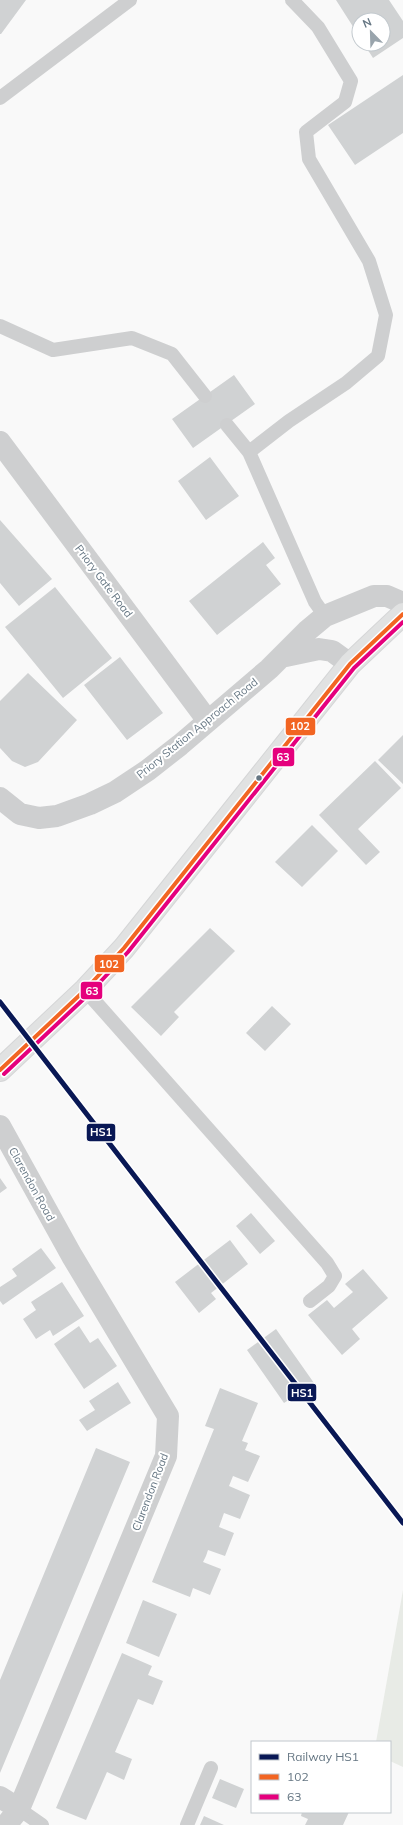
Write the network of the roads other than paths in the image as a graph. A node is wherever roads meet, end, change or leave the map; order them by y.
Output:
1 (130, 0) edge
2 (292, 0) edge
3 (0, 98) edge
4 (0, 326) edge
5 (205, 396) dead end
6 (227, 425) dead end
7 (0, 442) edge
8 (249, 452) junction
9 (403, 603) edge
10 (403, 614) edge
11 (325, 616) junction
12 (281, 657) junction
13 (350, 664) junction
14 (208, 721) junction
15 (0, 798) edge
16 (78, 996) junction
17 (0, 1070) edge
18 (0, 1126) edge
19 (310, 1300) dead end
20 (210, 1768) dead end
21 (0, 1797) edge
22 (13, 1817) edge
23 (42, 1825) edge
24 (187, 1825) edge

1 - 3 lane
2 - 8 lane
4 - 5 lane
6 - 8 lane
7 - 14 street, Priory Gate Road
8 - 11 lane
9 - 11 street, Priory Station Approach Road
10 - 13 main road
11 - 12 street, Priory Station Approach Road
12 - 13 street, Priory Station Approach Road
12 - 14 street, Priory Station Approach Road
13 - 16 main road
14 - 15 street, Priory Station Approach Road
16 - 17 main road
16 - 19 lane
18 - 22 street, Clarendon Road
20 - 24 lane
21 - 22 street
22 - 23 lane

